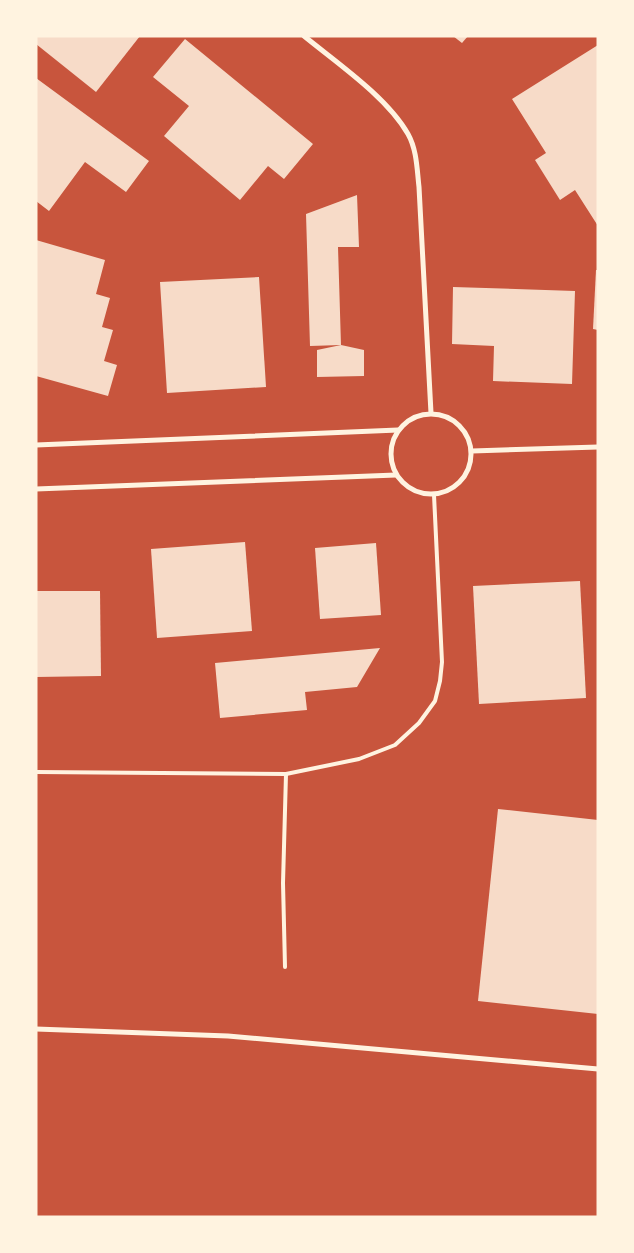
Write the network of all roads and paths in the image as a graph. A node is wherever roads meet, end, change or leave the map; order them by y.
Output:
1 (304, 36) edge
2 (431, 413) junction
3 (398, 430) junction
4 (36, 445) edge
5 (598, 447) edge
6 (472, 451) junction
7 (396, 475) junction
8 (36, 489) edge
9 (434, 495) junction
10 (36, 772) edge
11 (286, 774) junction
12 (285, 967) dead end
13 (36, 1029) edge
14 (598, 1069) edge

1 - 2 street
2 - 3 street
2 - 6 street
3 - 4 street
3 - 7 street
5 - 6 street
6 - 9 street
7 - 8 street
7 - 9 street
9 - 11 lane
10 - 11 lane
11 - 12 lane
13 - 14 street

